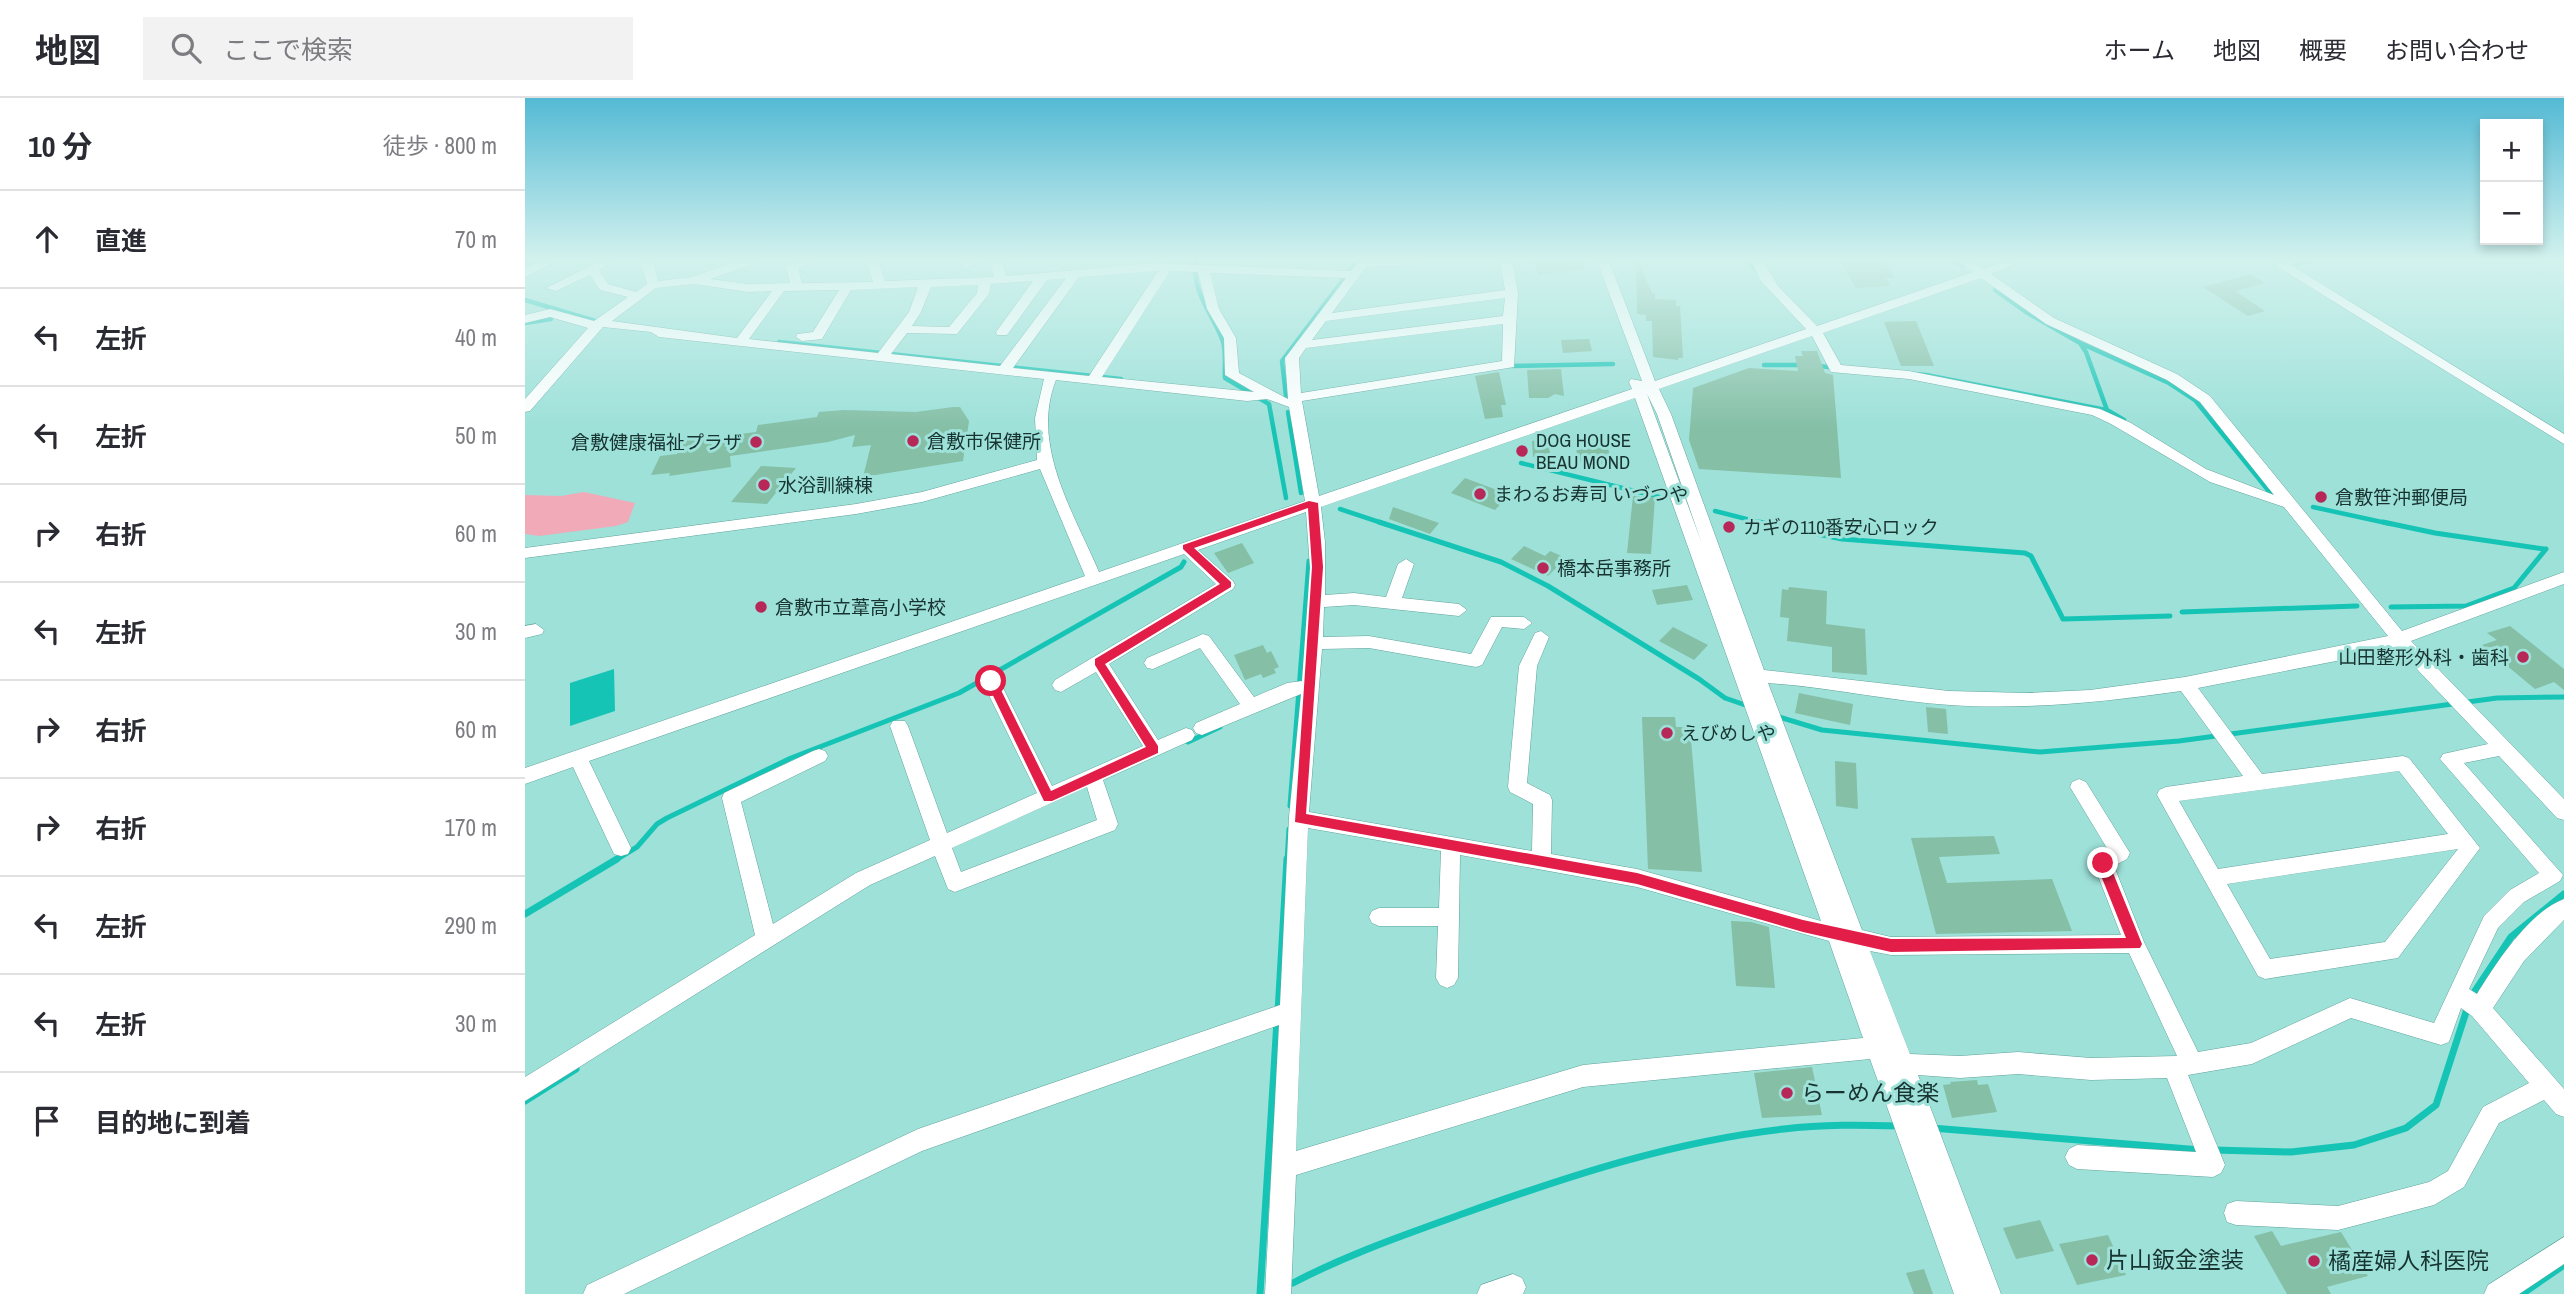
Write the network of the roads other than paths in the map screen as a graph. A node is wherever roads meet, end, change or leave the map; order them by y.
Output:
1 (565, 317) edge
2 (609, 317) edge
3 (759, 317) edge
4 (829, 317) edge
5 (911, 317) edge
6 (964, 317) edge
7 (1013, 317) edge
8 (1043, 317) edge
9 (1130, 317) edge
10 (1218, 317) edge
11 (1330, 317) edge
12 (1614, 317) edge
13 (1621, 317) edge
14 (1801, 317) edge
15 (1853, 317) edge
16 (2044, 317) edge
17 (2366, 317) edge
18 (1321, 318) joint
19 (1509, 318) joint
20 (598, 325) junction
21 (902, 329) junction
22 (1814, 330) junction
23 (1002, 332) dead end
24 (802, 337) dead end
25 (742, 340) junction
26 (1301, 345) junction
27 (884, 355) junction
28 (1006, 367) junction
29 (1052, 375) junction
30 (1094, 378) junction
31 (1645, 388) junction
32 (1262, 396) junction
33 (1296, 401) junction
34 (525, 408) edge
35 (2564, 440) edge
36 (1045, 463) junction
37 (1313, 503) junction
38 (2288, 503) junction
39 (1186, 547) junction
40 (525, 553) edge
41 (1406, 564) dead end
42 (1094, 578) junction
43 (2564, 578) edge
44 (1315, 602) junction
45 (1392, 603) junction
46 (1459, 610) dead end
47 (1524, 623) dead end
48 (1541, 637) dead end
49 (2400, 640) junction
50 (1312, 643) junction
51 (1098, 662) junction
52 (1153, 663) dead end
53 (1750, 676) junction
54 (991, 681) dead end
55 (2185, 684) junction
56 (1061, 685) dead end
57 (1303, 687) junction
58 (1251, 706) junction
59 (899, 726) dead end
60 (2503, 748) junction
61 (1154, 749) junction
62 (819, 755) dead end
63 (578, 758) junction
64 (525, 776) edge
65 (1095, 781) junction
66 (2258, 782) junction
67 (2079, 787) dead end
68 (1048, 797) junction
69 (2564, 812) edge
70 (1299, 818) junction
71 (2464, 840) junction
72 (1451, 845) junction
73 (621, 848) dead end
74 (944, 848) junction
75 (1541, 861) junction
76 (2213, 878) junction
77 (2564, 908) edge
78 (1379, 917) dead end
79 (1448, 917) junction
80 (1845, 936) junction
81 (766, 938) junction
82 (2135, 944) junction
83 (1447, 978) dead end
84 (2468, 1001) junction
85 (1282, 1014) junction
86 (1893, 1053) junction
87 (2183, 1065) junction
88 (2547, 1086) junction
89 (525, 1090) edge
90 (2564, 1107) edge
91 (1917, 1128) junction
92 (2077, 1157) dead end
93 (1286, 1166) junction
94 (2236, 1213) dead end
95 (2564, 1249) edge
96 (596, 1294) edge
97 (1278, 1294) edge
98 (1967, 1294) edge
99 (1988, 1294) edge
100 (2497, 1294) edge

1 - 20 street
2 - 20 street
3 - 25 street
4 - 24 street
5 - 21 street
6 - 21 street
7 - 23 street
8 - 28 street
9 - 30 street
10 - 32 street
11 - 18 street
12 - 31 street
13 - 31 street
14 - 22 street
15 - 22 street
16 - 38 street
17 - 35 street
18 - 26 street
19 - 26 street
19 - 33 street
20 - 25 street
20 - 34 street
21 - 27 street
22 - 31 street
22 - 38 street
25 - 27 street
26 - 33 street
27 - 28 street
28 - 29 street
29 - 30 street
29 - 36 street
30 - 32 street
31 - 37 street
31 - 53 street
32 - 33 street
33 - 37 street
36 - 40 street
36 - 42 street
37 - 39 street
37 - 44 street
38 - 49 street
39 - 42 street
39 - 51 street
41 - 45 street
42 - 63 street
43 - 49 street
44 - 45 street
44 - 50 street
45 - 46 street
47 - 50 street
48 - 75 street
49 - 55 street
49 - 60 street
50 - 57 street
51 - 56 street
51 - 61 street
52 - 58 street
53 - 55 street
53 - 80 street
54 - 68 street
55 - 66 street
57 - 58 street
57 - 70 street
58 - 61 street
59 - 74 street
60 - 69 street
60 - 84 street
61 - 65 street
62 - 81 street
63 - 64 street
63 - 73 street
65 - 68 street
65 - 74 street
66 - 71 street
66 - 76 street
67 - 82 street
68 - 74 street
70 - 72 street
70 - 85 street
71 - 76 street
71 - 76 street
72 - 75 street
72 - 79 street
74 - 81 street
75 - 80 street
77 - 84 street
78 - 79 street
79 - 83 street
80 - 82 street
80 - 86 street
81 - 89 street
82 - 87 street
84 - 87 street
84 - 88 street
85 - 93 street
85 - 96 street
86 - 87 street
86 - 91 street
86 - 91 street
86 - 93 street
87 - 92 street
88 - 90 street
88 - 94 street
91 - 98 street
91 - 99 street
93 - 97 street
95 - 100 street

